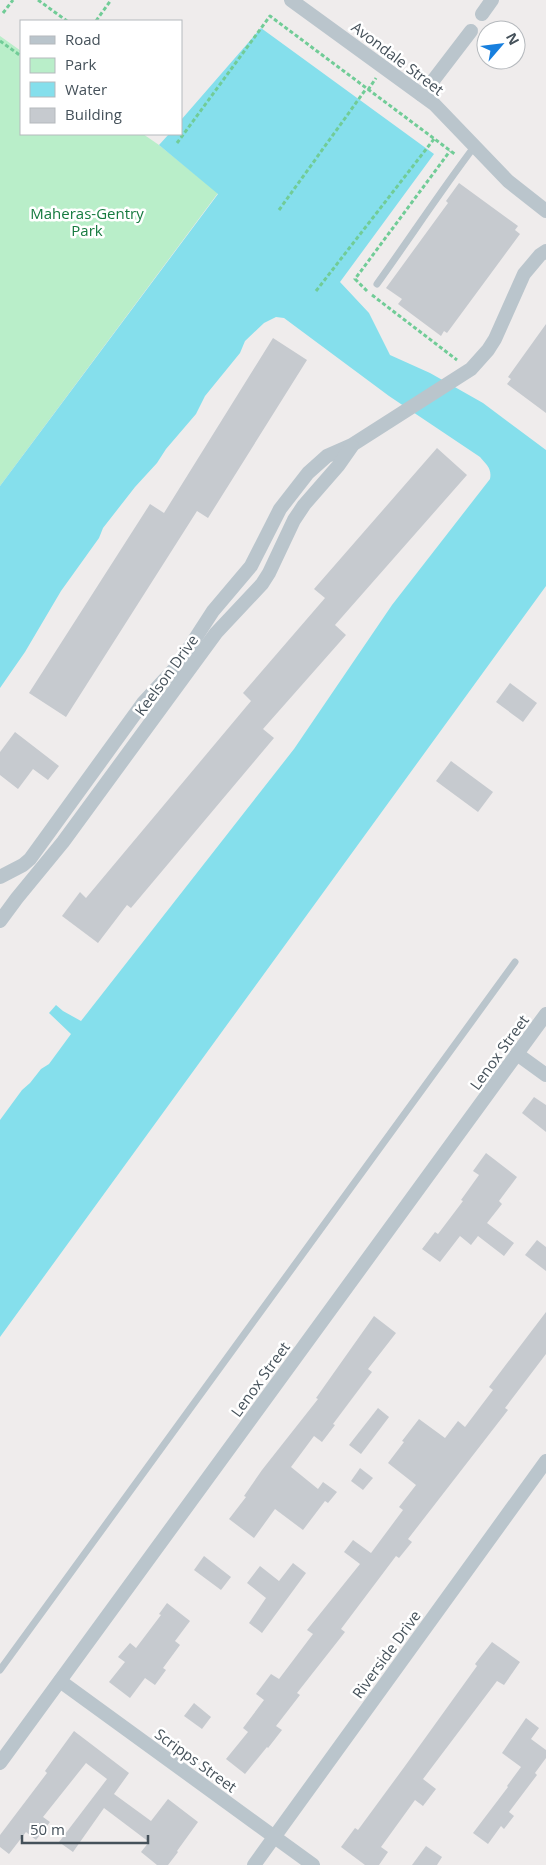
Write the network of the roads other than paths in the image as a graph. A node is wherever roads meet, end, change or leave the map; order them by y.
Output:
1 (291, 0) edge
2 (492, 0) edge
3 (482, 14) dead end
4 (471, 31) dead end
5 (422, 95) junction
6 (474, 147) junction
7 (546, 211) edge
8 (546, 251) edge
9 (377, 284) dead end
10 (352, 445) junction
11 (0, 877) edge
12 (0, 921) edge
13 (515, 962) dead end
14 (546, 1014) edge
15 (517, 1054) junction
16 (546, 1075) edge
17 (546, 1462) edge
18 (0, 1670) edge
19 (60, 1681) junction
20 (0, 1763) edge
21 (274, 1837) junction
22 (254, 1865) edge
23 (313, 1865) edge

1 - 5 street, Avondale Street
2 - 3 street
4 - 5 street
5 - 6 street, Avondale Street
6 - 7 street, Avondale Street
6 - 9 lane
8 - 10 street, Keelson Drive
10 - 11 street, Keelson Drive
10 - 12 street, Keelson Drive
13 - 18 lane
14 - 15 street, Lenox Street
15 - 16 street
15 - 19 street, Lenox Street
17 - 21 street, Riverside Drive
19 - 20 street, Lenox Street
19 - 21 street, Scripps Street
21 - 22 street, Riverside Drive
21 - 23 street, Scripps Street

